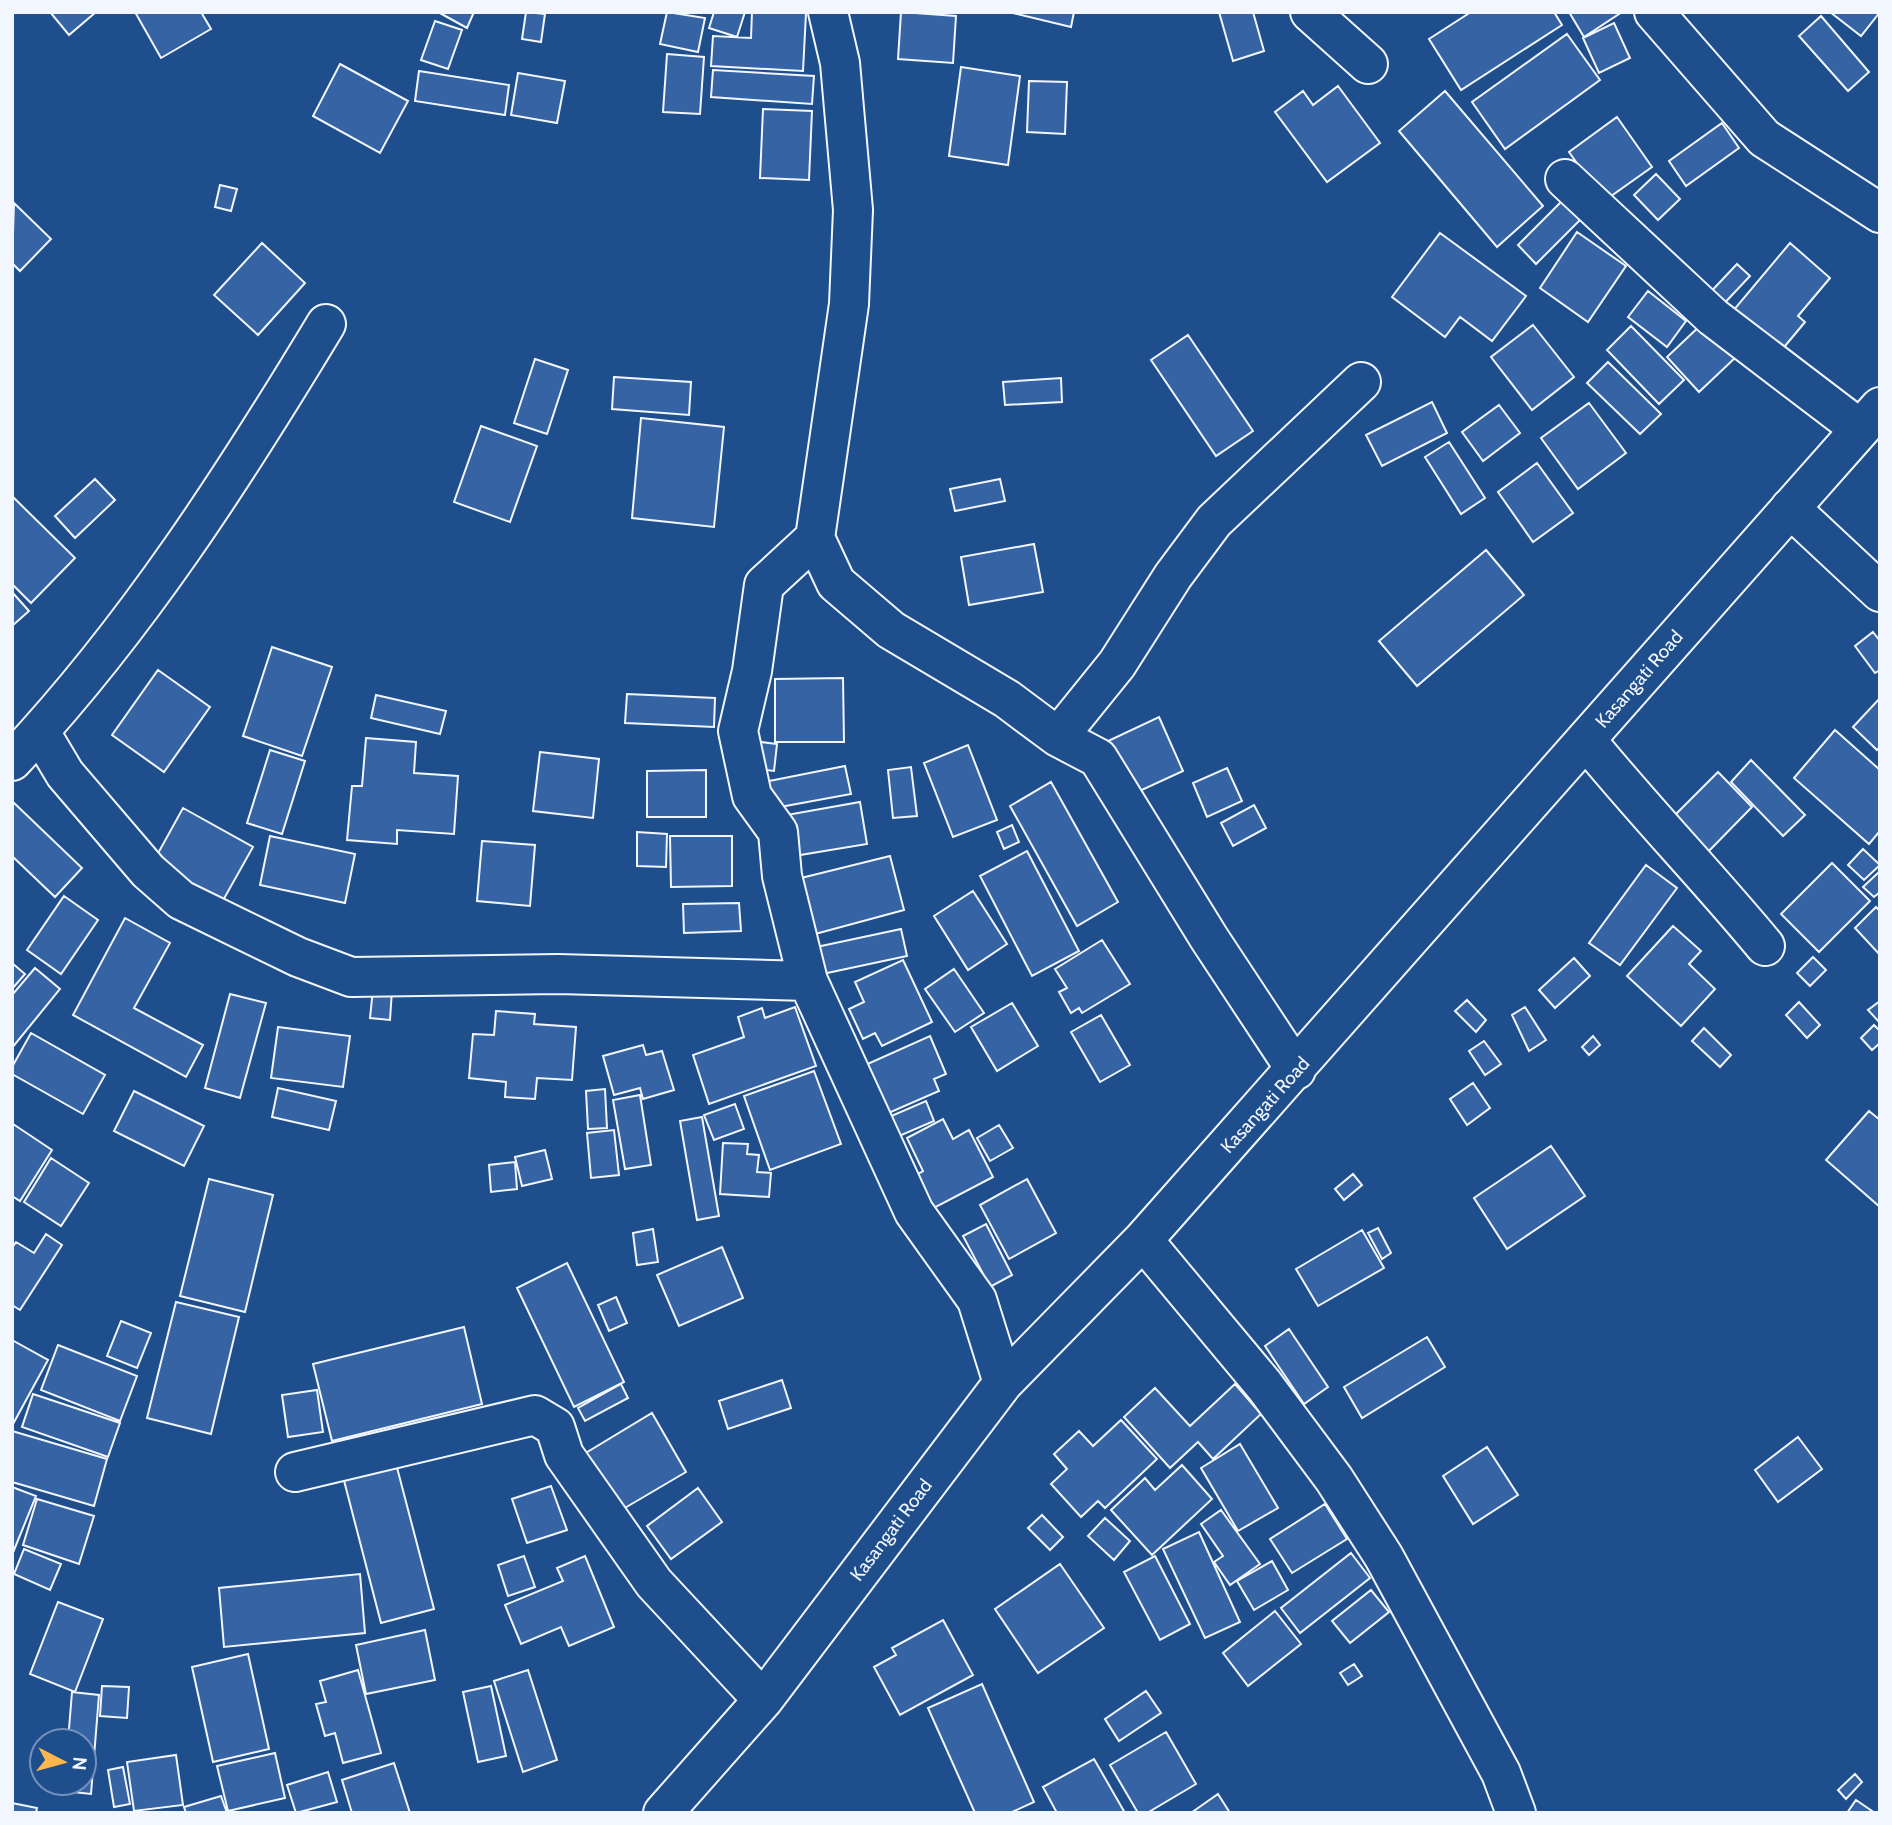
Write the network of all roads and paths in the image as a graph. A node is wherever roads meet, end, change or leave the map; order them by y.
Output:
1 (828, 12) edge
2 (1310, 12) edge
3 (1654, 12) edge
4 (1368, 64) dead end
5 (1565, 179) dead end
6 (1880, 212) edge
7 (326, 324) dead end
8 (1361, 382) dead end
9 (1870, 418) edge
10 (1790, 508) junction
11 (814, 538) junction
12 (1880, 592) edge
13 (40, 732) junction
14 (1058, 737) junction
15 (1586, 740) junction
16 (12, 761) edge
17 (1765, 946) dead end
18 (808, 981) junction
19 (1296, 1069) junction
20 (1143, 1240) junction
21 (1003, 1382) junction
22 (295, 1472) dead end
23 (762, 1700) junction
24 (663, 1813) edge
25 (1516, 1813) edge

1 - 11 street
2 - 4 street
3 - 6 street
5 - 9 street
7 - 13 street
8 - 14 street
9 - 10 street, Kasangati Road
10 - 12 street
10 - 15 street, Kasangati Road
11 - 14 street
11 - 18 street
13 - 16 street
13 - 18 street
14 - 19 street
15 - 17 street
15 - 19 street, Kasangati Road
18 - 21 street
19 - 20 street, Kasangati Road
20 - 21 street, Kasangati Road
20 - 25 street
21 - 23 street, Kasangati Road
22 - 23 street
23 - 24 street, Kasangati Road

